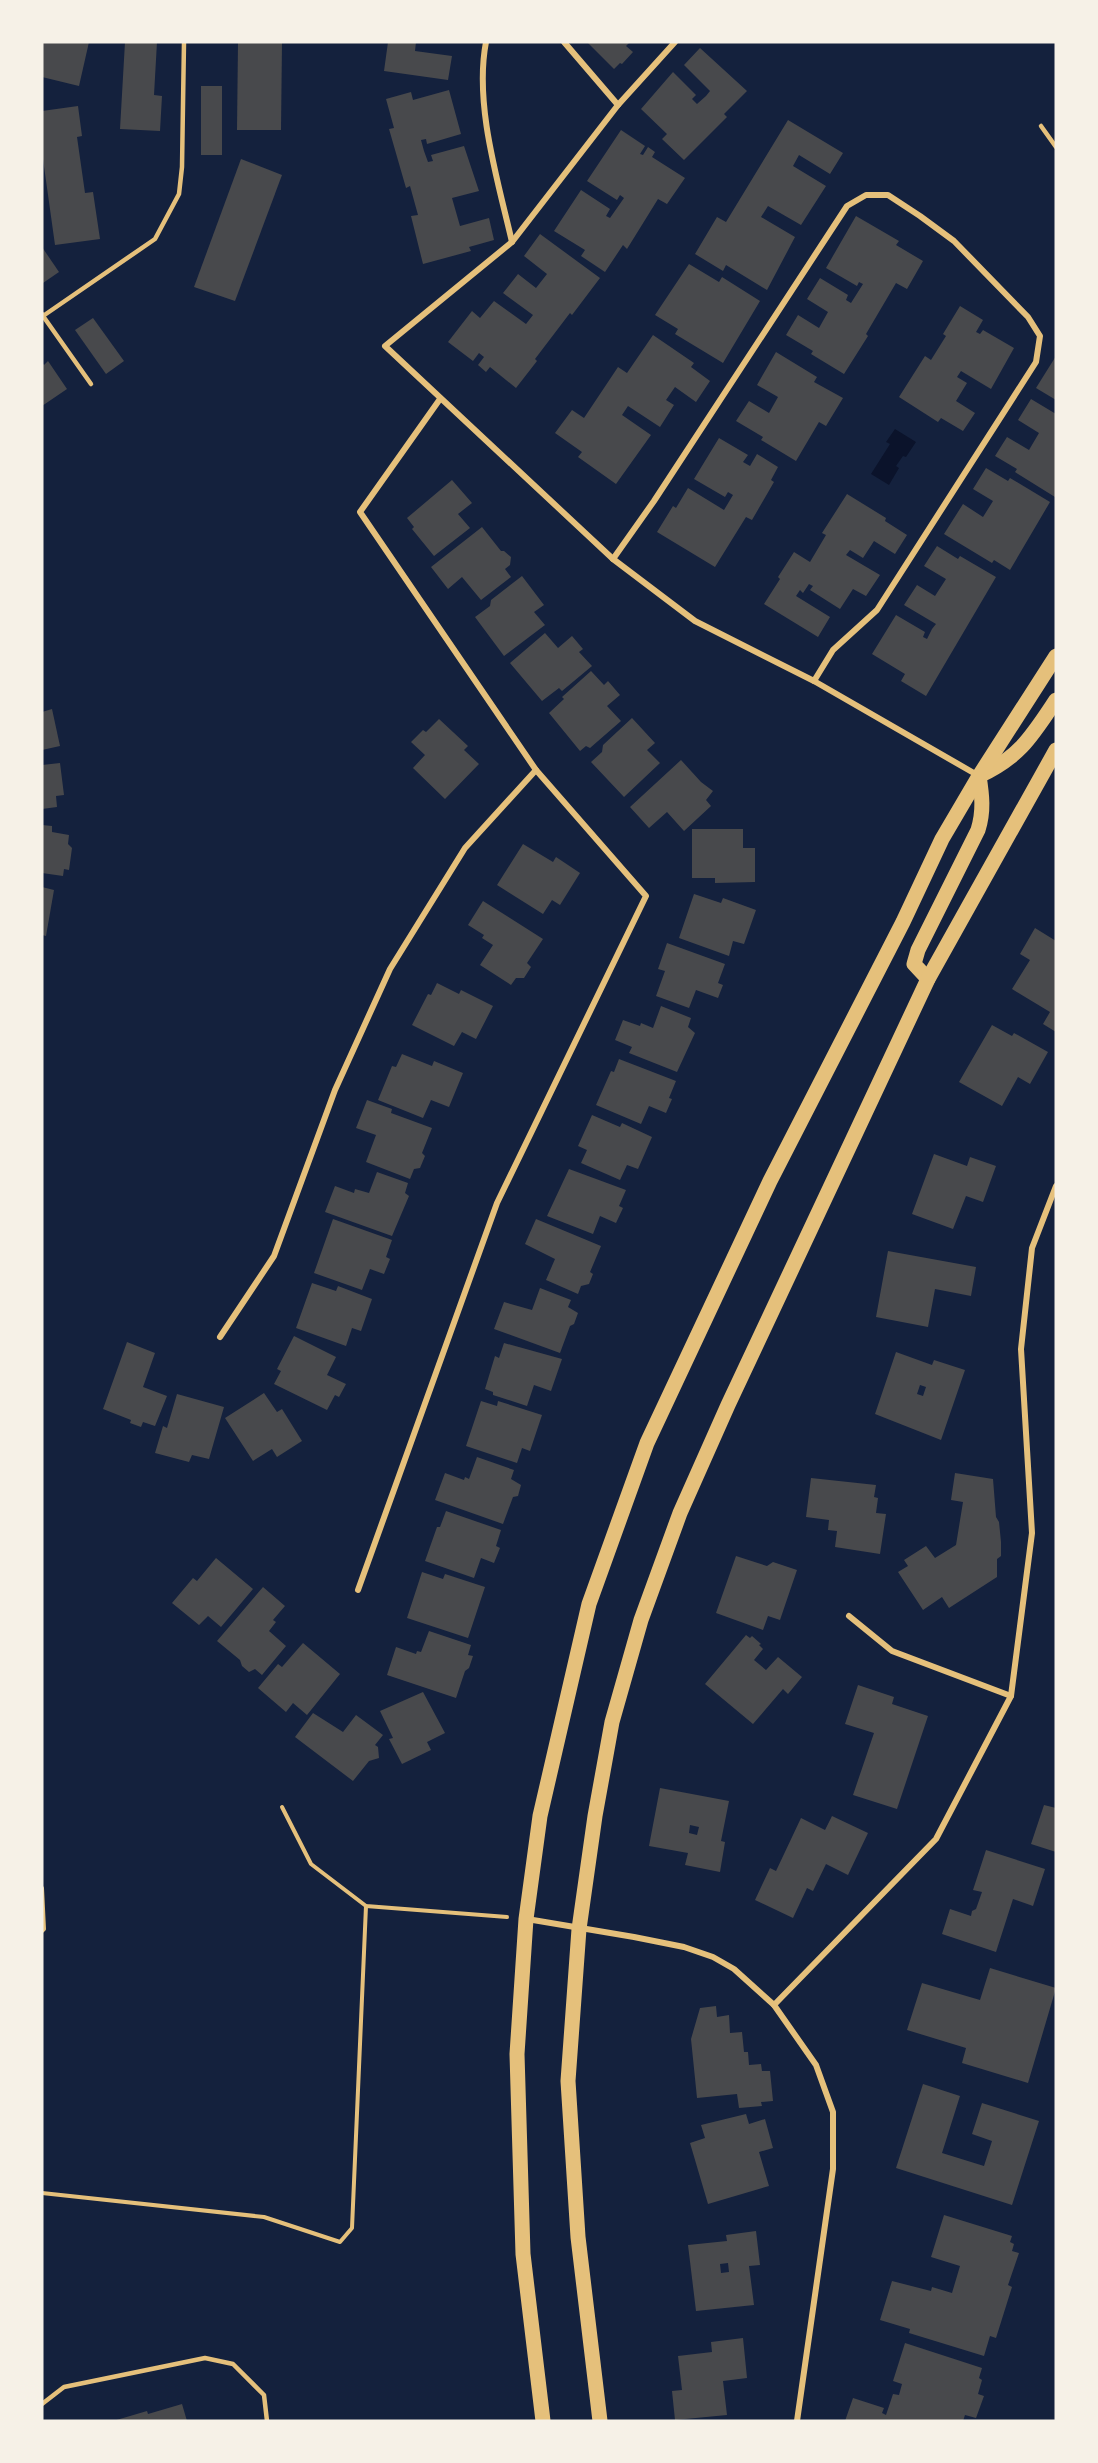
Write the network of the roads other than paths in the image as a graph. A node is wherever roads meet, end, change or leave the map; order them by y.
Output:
1 (184, 42) edge
2 (486, 42) edge
3 (564, 42) edge
4 (675, 42) edge
5 (618, 105) junction
6 (1041, 126) dead end
7 (1056, 147) edge
8 (512, 242) junction
9 (43, 315) edge
10 (91, 384) dead end
11 (440, 399) junction
12 (613, 559) junction
13 (1056, 656) edge
14 (814, 681) junction
15 (1056, 700) edge
16 (1056, 750) edge
17 (536, 770) junction
18 (979, 776) junction
19 (928, 979) junction
20 (1056, 1186) edge
21 (220, 1337) dead end
22 (357, 1590) dead end
23 (849, 1616) dead end
24 (1011, 1696) junction
25 (526, 1919) junction
26 (579, 1929) junction
27 (774, 2005) junction
28 (42, 2404) edge
29 (267, 2421) edge
30 (543, 2421) edge
31 (600, 2421) edge
32 (798, 2421) edge

1 - 9 lane
2 - 8 street
3 - 5 street
4 - 5 street
5 - 8 street
6 - 7 lane
8 - 11 street
9 - 10 lane
11 - 12 street
11 - 17 street
12 - 14 street
12 - 14 street
13 - 18 main road
14 - 18 street
15 - 18 main road
16 - 19 main road
17 - 21 street
17 - 22 street
18 - 19 main road
18 - 25 main road
19 - 26 main road
20 - 24 street
23 - 24 street
24 - 27 street
25 - 26 street
25 - 30 main road
26 - 27 street
26 - 31 main road
27 - 32 street
28 - 29 lane

